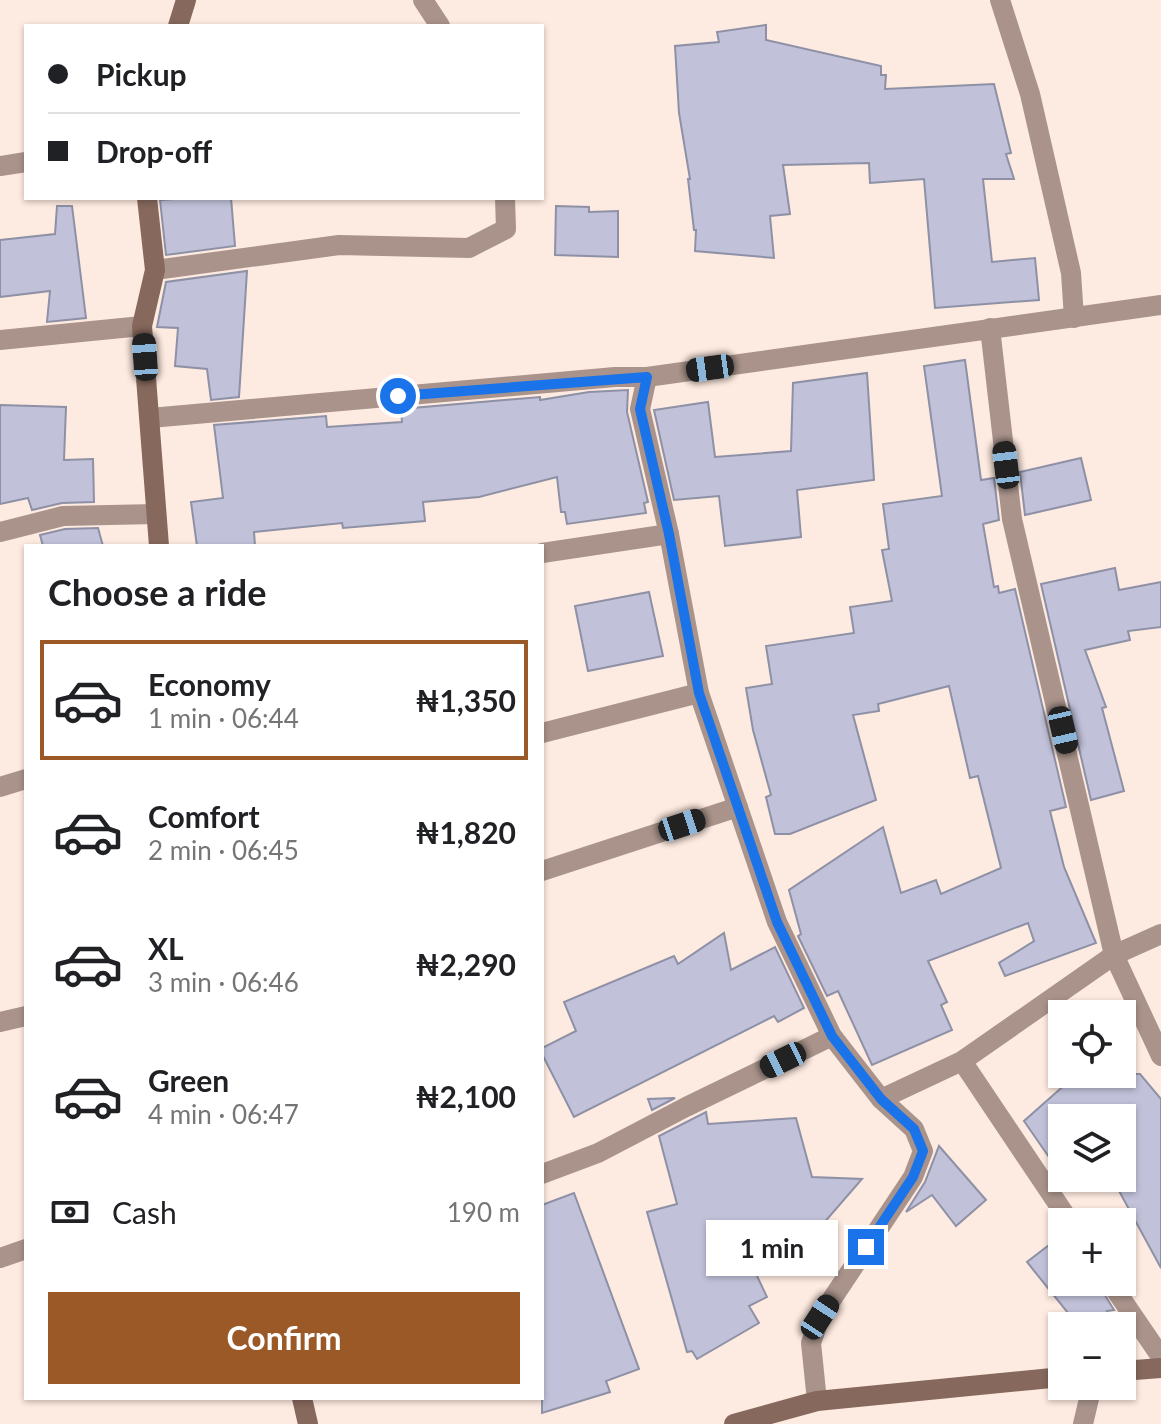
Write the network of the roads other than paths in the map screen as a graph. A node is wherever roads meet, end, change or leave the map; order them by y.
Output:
1 (186, 0) edge
2 (423, 0) edge
3 (1000, 0) edge
4 (179, 24) edge
5 (439, 24) edge
6 (24, 162) edge
7 (0, 166) edge
8 (147, 200) edge
9 (505, 200) edge
10 (155, 270) junction
11 (1161, 305) edge
12 (1074, 318) junction
13 (142, 326) junction
14 (990, 328) junction
15 (0, 340) edge
16 (647, 377) junction
17 (150, 418) junction
18 (156, 514) junction
19 (0, 532) edge
20 (669, 534) junction
21 (159, 544) edge
22 (544, 553) edge
23 (699, 693) junction
24 (544, 732) edge
25 (24, 780) edge
26 (0, 787) edge
27 (738, 807) junction
28 (544, 870) edge
29 (1161, 934) edge
30 (1114, 955) junction
31 (24, 1016) edge
32 (0, 1022) edge
33 (832, 1036) junction
34 (1161, 1056) edge
35 (962, 1061) junction
36 (881, 1099) junction
37 (544, 1173) edge
38 (1061, 1208) edge
39 (24, 1250) edge
40 (0, 1258) edge
41 (1120, 1296) edge
42 (1161, 1357) edge
43 (1161, 1368) edge
44 (1136, 1370) edge
45 (1048, 1378) edge
46 (302, 1400) edge
47 (1089, 1400) edge
48 (817, 1401) junction
49 (308, 1424) edge
50 (734, 1424) edge
51 (1083, 1424) edge

1 - 4 street
2 - 5 street
3 - 12 street
6 - 7 street
8 - 10 street
9 - 10 street
10 - 13 street
11 - 12 street
12 - 14 street
13 - 15 street
13 - 17 street
14 - 16 street
14 - 30 street
16 - 17 street
16 - 20 street
17 - 18 street
18 - 19 street
18 - 21 street
20 - 22 street
20 - 23 street
23 - 24 street
23 - 27 street
25 - 26 street
27 - 28 street
27 - 33 street
29 - 30 street
30 - 34 street
30 - 35 street
31 - 32 street
33 - 36 street
33 - 37 street
35 - 36 street
35 - 38 street
36 - 48 street
39 - 40 street
41 - 42 street
43 - 44 street
45 - 48 street
46 - 49 street
47 - 51 street
48 - 50 street

